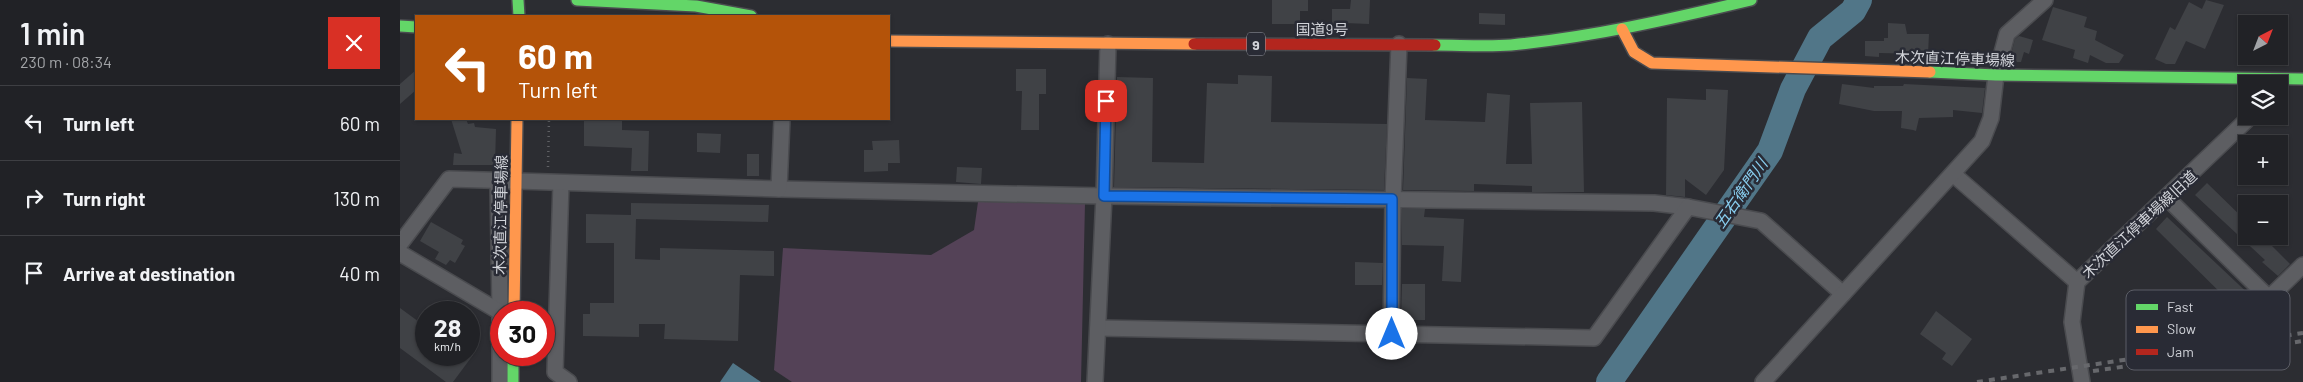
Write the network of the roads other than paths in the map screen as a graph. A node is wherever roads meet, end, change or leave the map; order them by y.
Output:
1 (518, 0) edge
2 (577, 0) edge
3 (1683, 0) edge
4 (1751, 0) edge
5 (2045, 0) edge
6 (519, 15) edge
7 (746, 15) edge
8 (1682, 17) junction
9 (400, 26) edge
10 (415, 26) edge
11 (415, 27) edge
12 (1622, 29) junction
13 (400, 39) edge
14 (890, 41) edge
15 (1108, 44) junction
16 (1398, 44) junction
17 (1996, 76) junction
18 (2303, 79) edge
19 (2238, 80) edge
20 (2288, 80) edge
21 (517, 120) edge
22 (782, 120) edge
23 (2242, 125) edge
24 (1953, 174) junction
25 (498, 180) junction
26 (516, 180) junction
27 (554, 183) junction
28 (779, 189) junction
29 (1104, 196) junction
30 (2167, 198) junction
31 (1392, 199) junction
32 (1688, 207) junction
33 (400, 244) edge
34 (400, 253) edge
35 (2303, 265) edge
36 (2077, 282) junction
37 (2261, 290) edge
38 (2277, 290) edge
39 (1843, 294) junction
40 (506, 301) edge
41 (508, 301) edge
42 (490, 303) edge
43 (1098, 328) junction
44 (1392, 334) junction
45 (509, 366) edge
46 (511, 366) edge
47 (509, 379) edge
48 (569, 382) edge
49 (1095, 382) edge
50 (1763, 382) edge
51 (2082, 382) edge

1 - 6 main road
2 - 7 main road
3 - 8 street
4 - 8 main road, 国道9号 / 9
5 - 17 street
8 - 12 main road, 国道9号 / 9
9 - 10 main road
11 - 13 street
12 - 16 main road, 国道9号 / 9
12 - 17 main road, 木次直江停車場線
14 - 15 main road, 国道9号 / 9
15 - 16 main road, 国道9号 / 9
15 - 29 street
16 - 31 street
17 - 19 main road, 木次直江停車場線
17 - 24 street
18 - 20 main road, 木次直江停車場線
21 - 26 main road, 木次直江停車場線
22 - 28 street
23 - 30 street, 木次直江停車場線旧道
24 - 36 street
24 - 39 street
25 - 26 street
25 - 33 street
25 - 40 street
26 - 27 street
26 - 41 main road, 木次直江停車場線
27 - 28 street
27 - 48 street
28 - 29 street
29 - 31 street
29 - 43 street
30 - 36 street, 木次直江停車場線旧道
30 - 37 street
31 - 32 street
31 - 44 street
32 - 39 street
32 - 44 street
34 - 42 street
35 - 38 street
36 - 51 street, 木次直江停車場線旧道
39 - 50 street
43 - 44 street
43 - 49 street
45 - 47 street
46 - 47 main road

